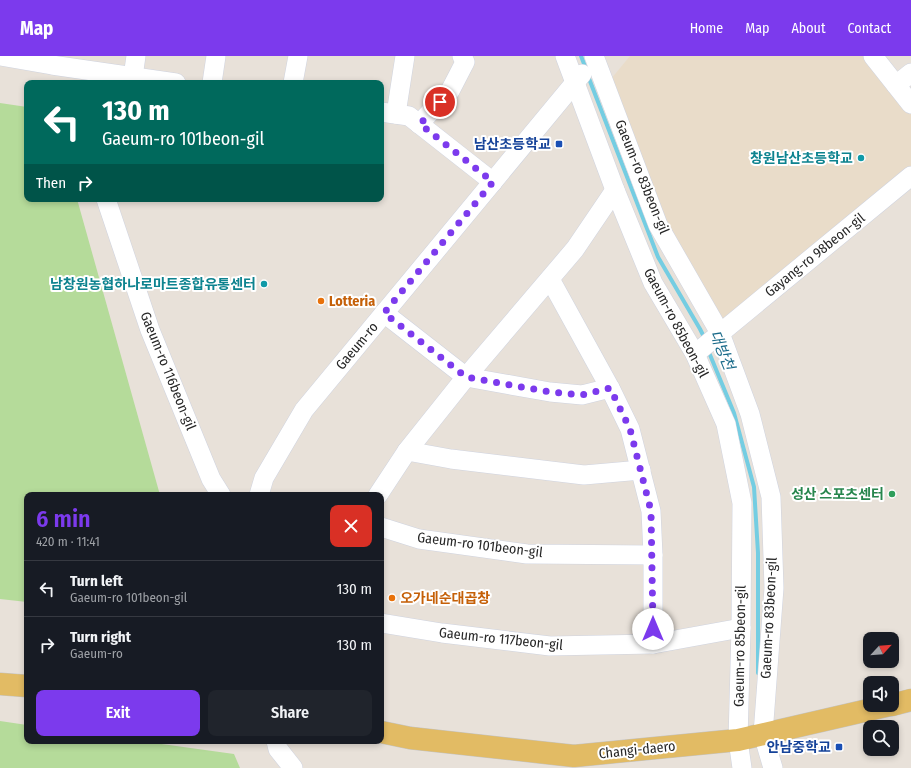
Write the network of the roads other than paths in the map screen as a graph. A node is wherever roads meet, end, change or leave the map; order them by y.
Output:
1 (1, 56) edge
2 (136, 56) edge
3 (216, 56) edge
4 (298, 56) edge
5 (405, 56) edge
6 (462, 56) edge
7 (565, 56) edge
8 (873, 56) edge
9 (595, 58) edge
10 (68, 69) edge
11 (911, 73) edge
12 (133, 77) junction
13 (154, 80) edge
14 (212, 80) edge
15 (294, 80) edge
16 (577, 80) junction
17 (896, 85) junction
18 (911, 104) edge
19 (388, 113) edge
20 (420, 124) junction
21 (911, 176) edge
22 (493, 182) junction
23 (615, 190) junction
24 (107, 202) edge
25 (550, 279) junction
26 (384, 313) junction
27 (720, 333) junction
28 (695, 354) junction
29 (466, 377) junction
30 (610, 388) junction
31 (407, 451) junction
32 (641, 470) junction
33 (219, 492) edge
34 (260, 492) edge
35 (380, 492) edge
36 (384, 528) edge
37 (653, 555) junction
38 (384, 623) edge
39 (741, 628) junction
40 (653, 644) junction
41 (0, 684) edge
42 (24, 686) edge
43 (911, 700) edge
44 (899, 703) edge
45 (863, 711) edge
46 (384, 733) edge
47 (763, 734) junction
48 (738, 740) junction
49 (277, 744) edge
50 (293, 768) edge
51 (742, 768) edge
52 (773, 768) edge

1 - 10 street
2 - 12 street
3 - 14 street
4 - 15 street
5 - 19 street
6 - 20 street
7 - 16 street, Gaeum-ro 85beon-gil
8 - 17 street
9 - 16 street, Gaeum-ro
9 - 27 street, Gaeum-ro 83beon-gil
10 - 12 street
11 - 17 street
12 - 13 street
16 - 22 street, Gaeum-ro
16 - 23 street, Gaeum-ro 85beon-gil
17 - 18 street
19 - 20 street
20 - 22 street
21 - 27 street, Gayang-ro 98beon-gil
22 - 26 street, Gaeum-ro
23 - 25 street
23 - 28 street, Gaeum-ro 85beon-gil
24 - 33 street, Gaeum-ro 116beon-gil
25 - 29 street
25 - 30 street
26 - 29 street
26 - 34 street, Gaeum-ro
27 - 28 street, Gayang-ro 98beon-gil
27 - 47 street, Gaeum-ro 83beon-gil
28 - 39 street, Gaeum-ro 85beon-gil
29 - 30 street
29 - 31 street
30 - 32 street
31 - 32 street
31 - 35 street
32 - 37 street
36 - 37 street, Gaeum-ro 101beon-gil
37 - 40 street
38 - 40 street, Gaeum-ro 117beon-gil
39 - 40 street, Gaeum-ro 117beon-gil
39 - 48 street, Gaeum-ro 85beon-gil
41 - 42 main road
43 - 44 main road, Changi-daero
45 - 47 main road, Changi-daero
46 - 48 main road, Changi-daero
47 - 48 main road, Changi-daero
47 - 52 street
48 - 51 street, Gaeum-ro 85beon-gil
49 - 50 street

